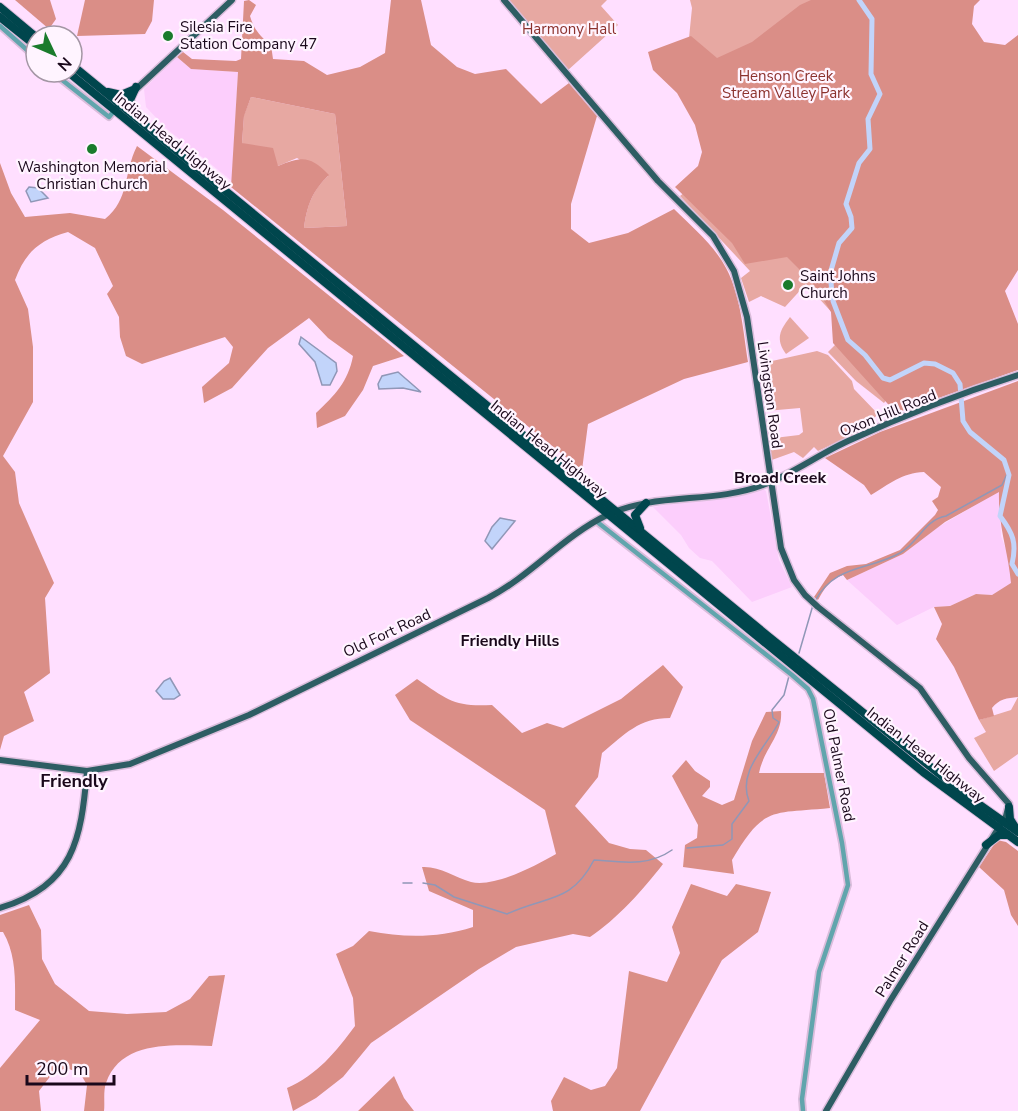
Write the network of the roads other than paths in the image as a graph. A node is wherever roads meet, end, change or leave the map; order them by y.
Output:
1 (232, 0) edge
2 (504, 0) edge
3 (0, 7) edge
4 (0, 17) edge
5 (0, 26) edge
6 (24, 27) edge
7 (24, 36) edge
8 (24, 47) edge
9 (84, 75) edge
10 (71, 84) edge
11 (82, 84) edge
12 (96, 85) junction
13 (135, 88) junction
14 (114, 111) junction
15 (145, 124) junction
16 (1018, 375) edge
17 (771, 482) junction
18 (646, 503) junction
19 (617, 511) junction
20 (608, 515) junction
21 (596, 521) junction
22 (649, 538) junction
23 (0, 760) edge
24 (87, 771) junction
25 (1009, 807) junction
26 (1000, 824) junction
27 (1018, 831) edge
28 (1008, 836) junction
29 (1018, 842) edge
30 (986, 845) junction
31 (0, 908) edge
32 (803, 1111) edge
33 (826, 1111) edge

1 - 13 main road
2 - 17 main road, Livingston Road
3 - 6 highway
4 - 7 highway
5 - 8 street
9 - 12 highway, Indian Head Highway
10 - 14 street
11 - 14 highway, Indian Head Highway
12 - 13 highway
12 - 14 highway, Indian Head Highway
13 - 14 main road
13 - 15 highway
14 - 15 highway, Indian Head Highway
14 - 20 highway, Indian Head Highway
15 - 19 highway, Indian Head Highway
16 - 17 main road, Oxon Hill Road
17 - 18 main road, Old Fort Road
17 - 25 main road, Livingston Road
18 - 19 main road, Old Fort Road
18 - 22 highway
19 - 20 main road, Old Fort Road
19 - 22 highway, Indian Head Highway
20 - 21 main road, Old Fort Road
20 - 26 highway, Indian Head Highway
21 - 24 main road, Old Fort Road
21 - 32 street, Old Palmer Road
22 - 26 highway, Indian Head Highway
23 - 24 main road, Old Fort Road
24 - 31 main road
25 - 26 main road
25 - 27 highway
26 - 27 highway, Indian Head Highway
26 - 28 highway, Indian Head Highway
26 - 30 main road, Palmer Road
28 - 29 highway, Indian Head Highway
28 - 30 highway
30 - 33 main road, Palmer Road

